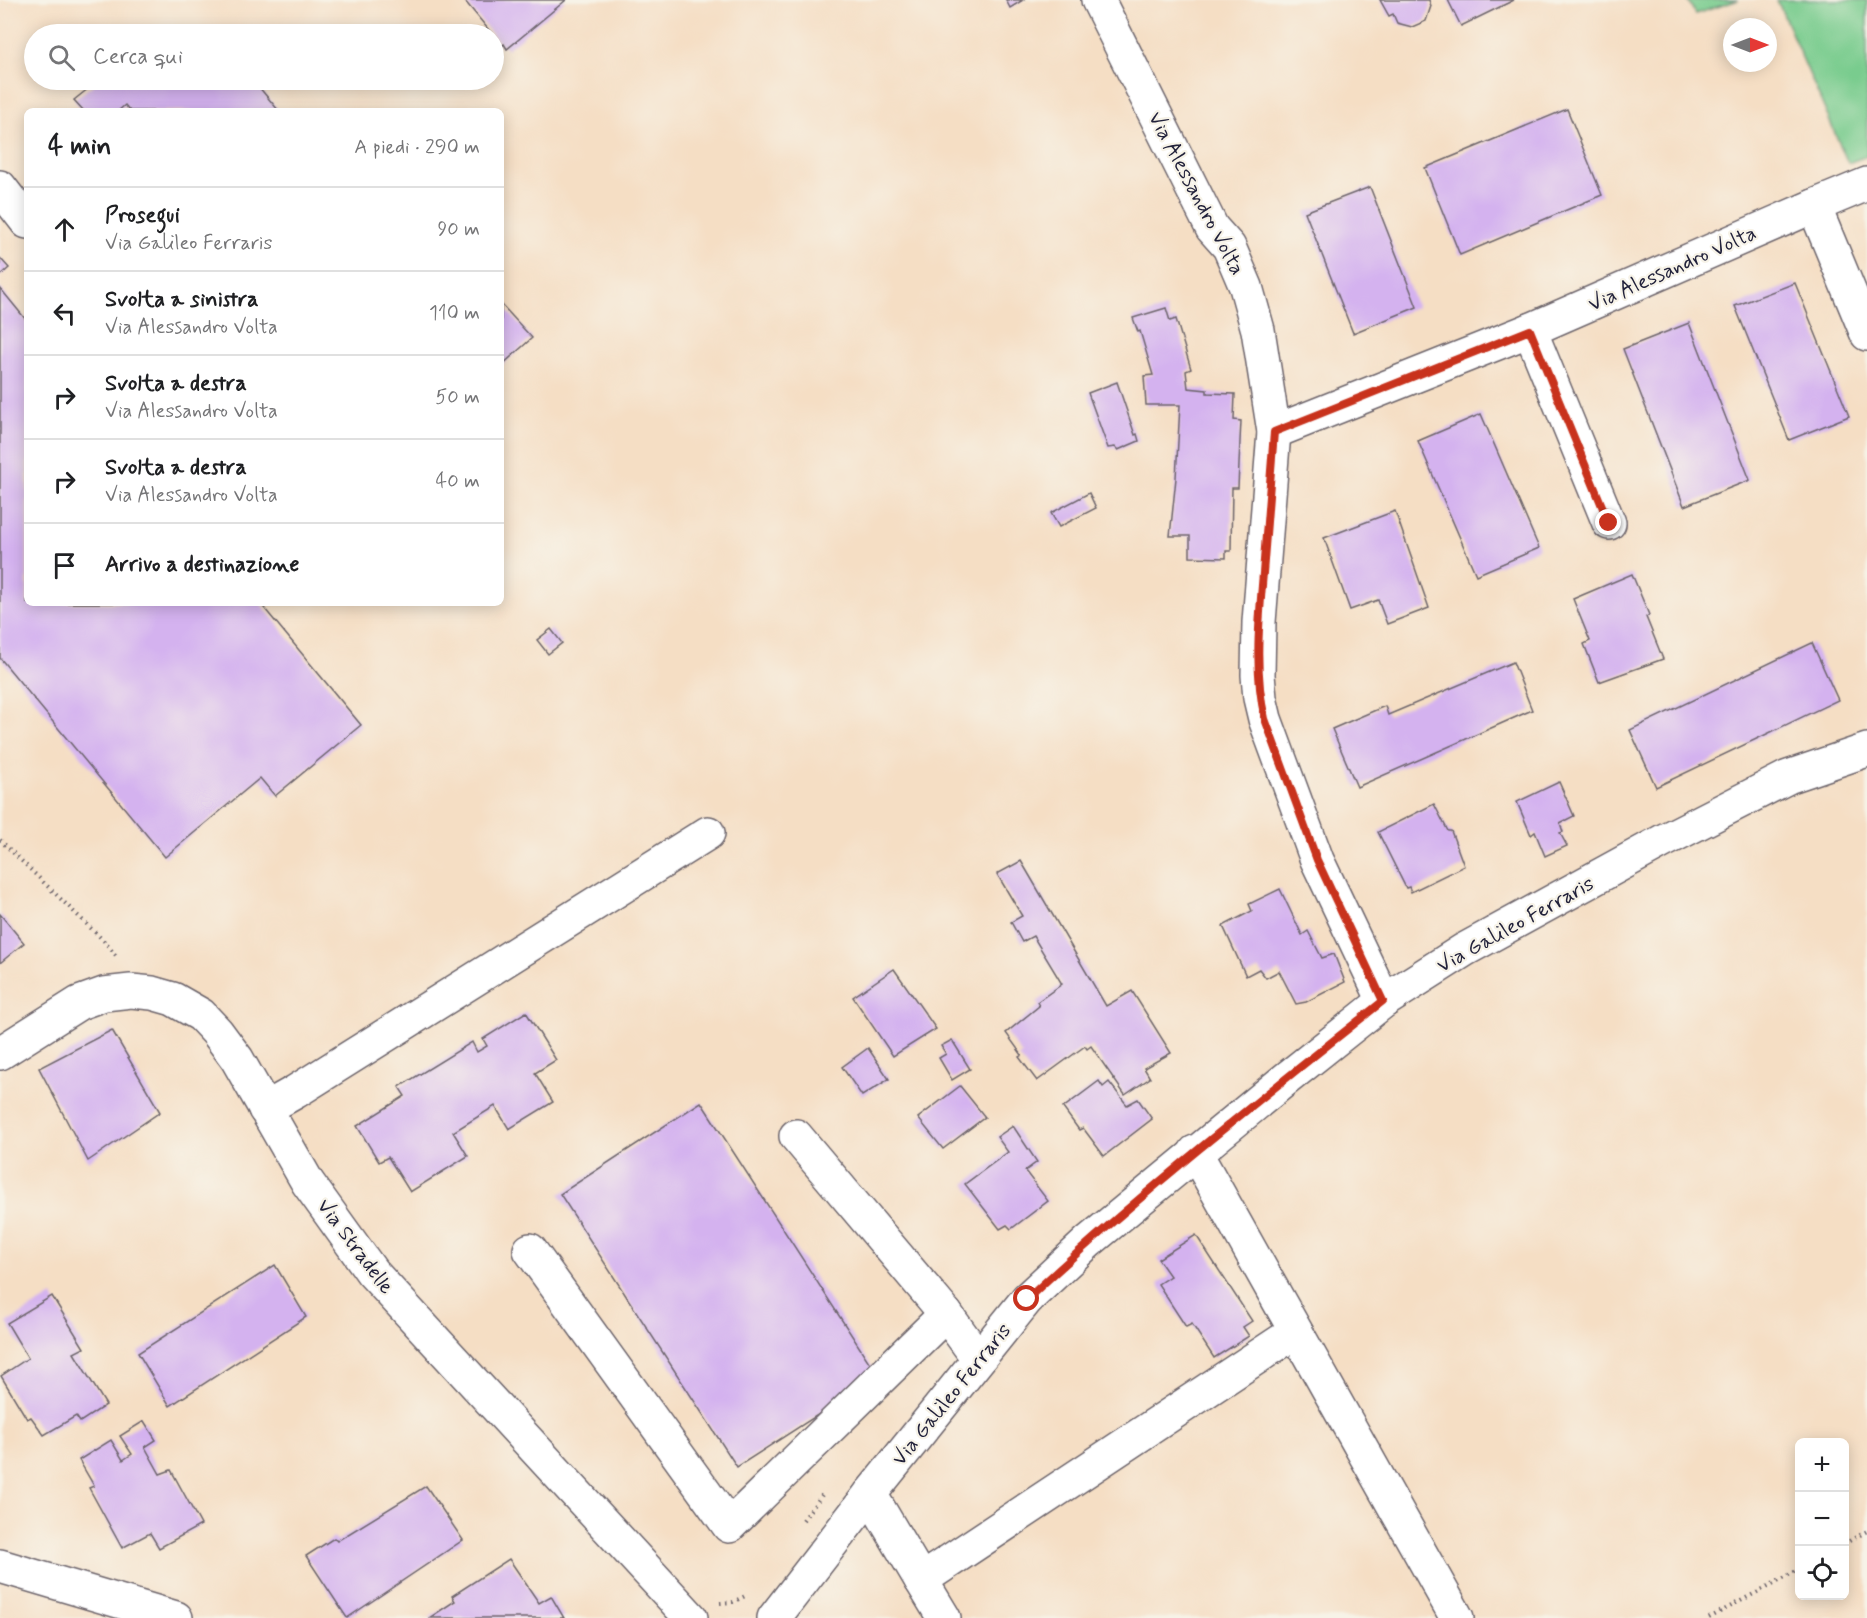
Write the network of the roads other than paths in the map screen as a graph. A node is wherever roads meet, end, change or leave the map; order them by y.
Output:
1 (1098, 0) edge
2 (1867, 184) edge
3 (0, 188) edge
4 (1814, 206) junction
5 (24, 218) edge
6 (1530, 330) junction
7 (1867, 334) edge
8 (1274, 432) junction
9 (1609, 523) dead end
10 (1867, 750) edge
11 (708, 833) dead end
12 (1383, 1001) junction
13 (0, 1053) edge
14 (265, 1109) junction
15 (796, 1136) dead end
16 (1195, 1152) junction
17 (530, 1250) dead end
18 (946, 1314) junction
19 (1295, 1332) junction
20 (978, 1358) junction
21 (870, 1494) junction
22 (0, 1566) edge
23 (921, 1581) junction
24 (176, 1618) edge
25 (691, 1618) edge
26 (774, 1618) edge
27 (944, 1618) edge
28 (1457, 1618) edge

1 - 8 street, Via Alessandro Volta
2 - 4 street, Via Alessandro Volta
3 - 5 street
4 - 6 street, Via Alessandro Volta
4 - 7 street
6 - 8 street, Via Alessandro Volta
6 - 9 street
8 - 12 street, Via Alessandro Volta
10 - 12 street, Via Galileo Ferraris
11 - 14 street
12 - 16 street, Via Galileo Ferraris
13 - 14 street, Via Stradelle
14 - 25 street, Via Stradelle
15 - 18 street
16 - 19 street
16 - 20 street, Via Galileo Ferraris
17 - 18 street
18 - 20 street
19 - 23 street
19 - 28 street
20 - 21 street, Via Galileo Ferraris
21 - 23 street
21 - 26 street, Via Galileo Ferraris
22 - 24 street
23 - 27 street

